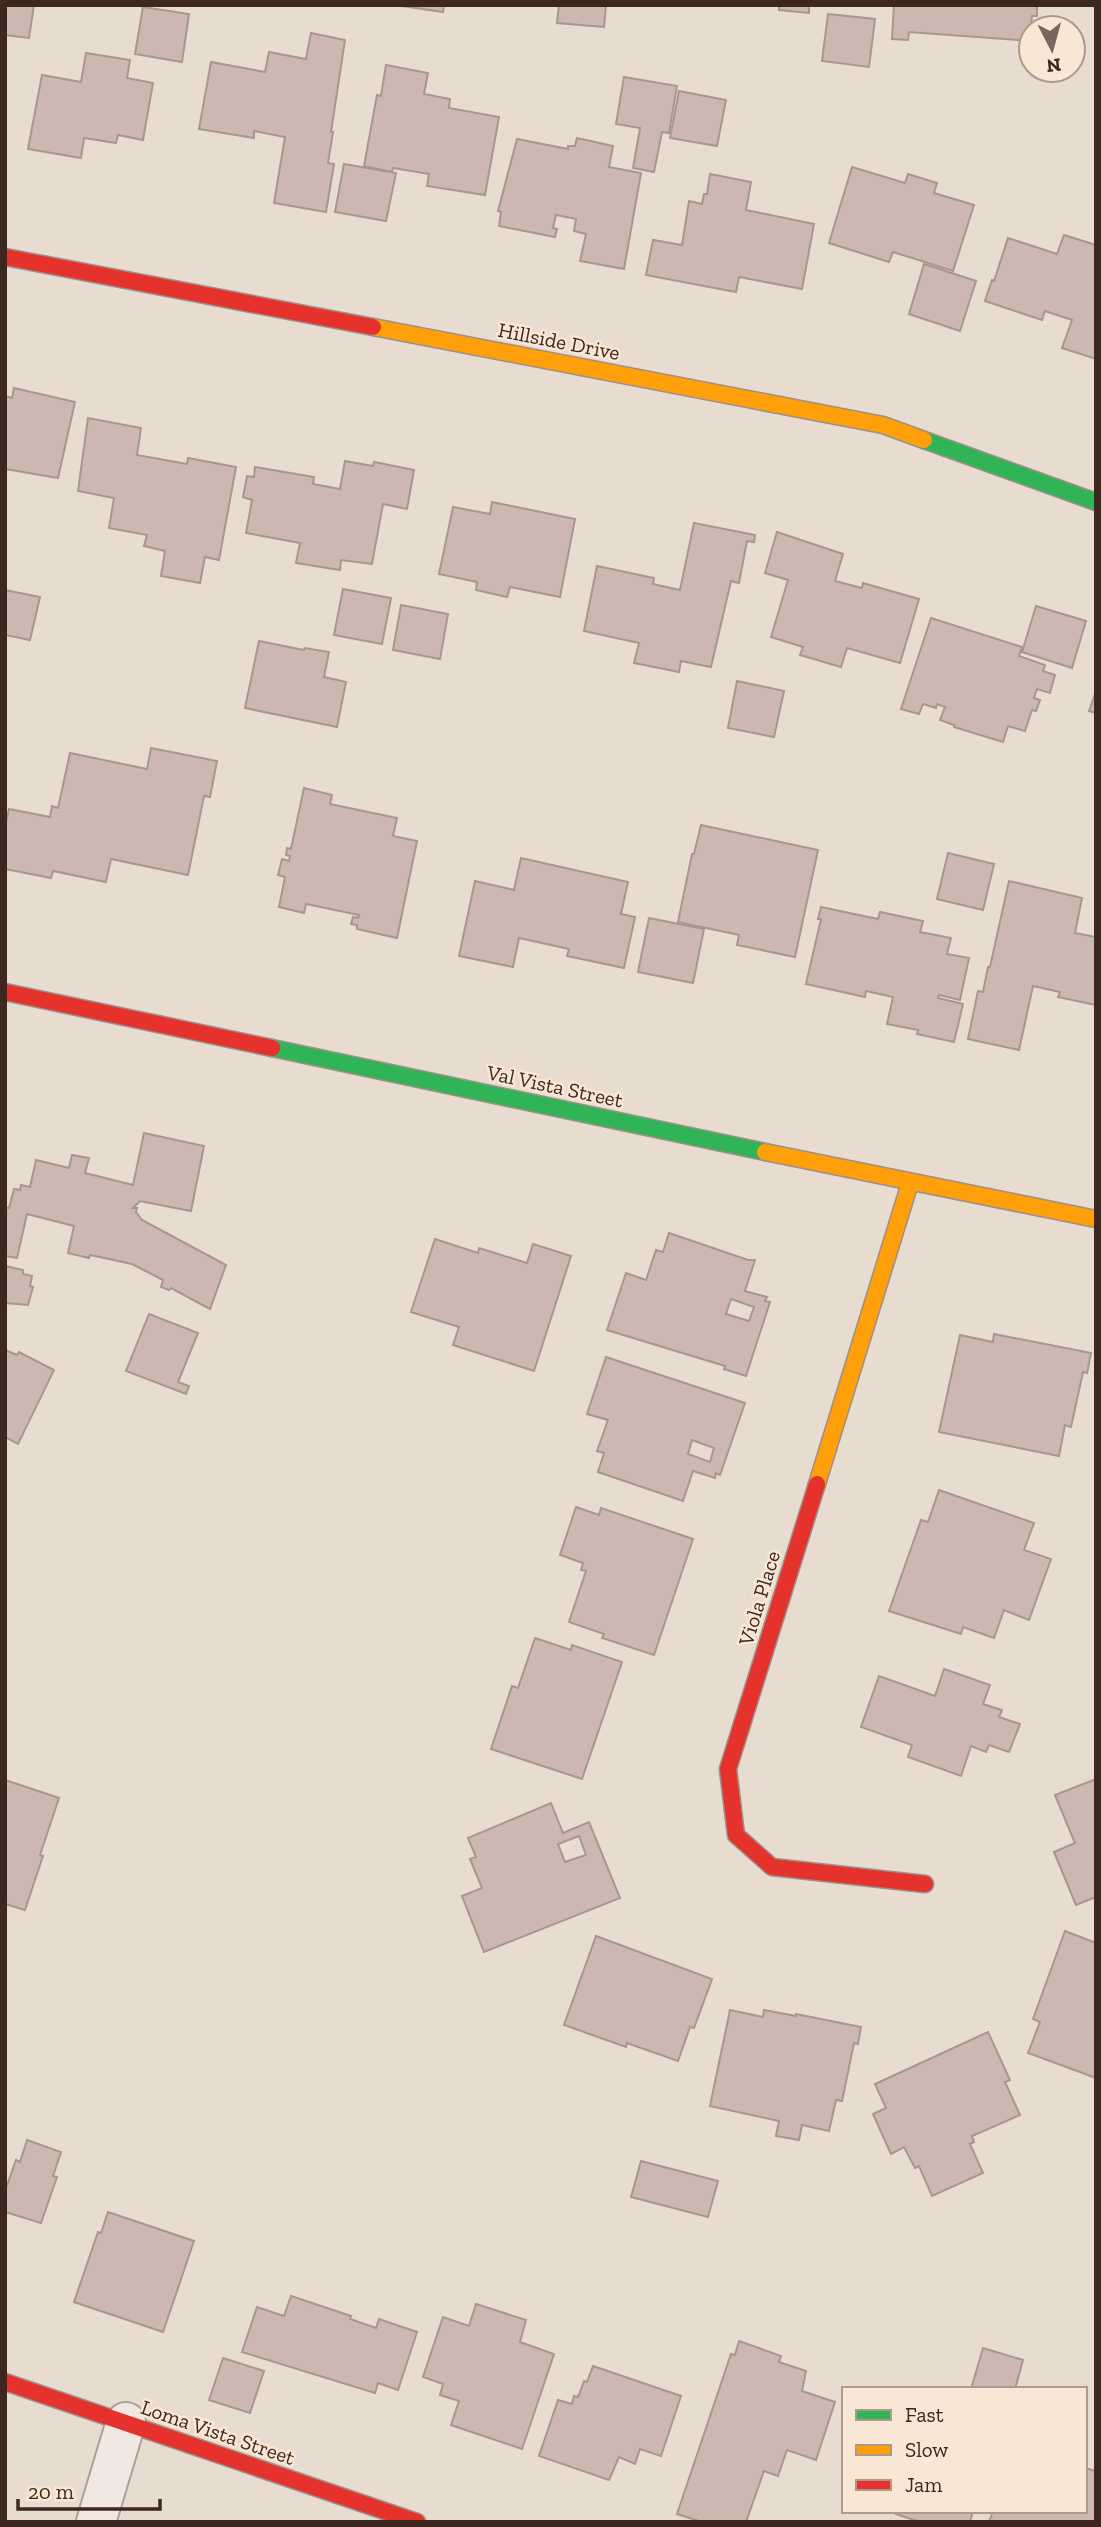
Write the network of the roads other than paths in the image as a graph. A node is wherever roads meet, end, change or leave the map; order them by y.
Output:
1 (5, 257) edge
2 (1096, 502) edge
3 (5, 992) edge
4 (910, 1183) junction
5 (1096, 1219) edge
6 (925, 1884) dead end
7 (5, 2382) edge
8 (126, 2423) junction
9 (96, 2522) edge
10 (418, 2522) edge

1 - 2 street, Hillside Drive
3 - 4 street, Val Vista Street
4 - 5 street, Val Vista Street
4 - 6 street, Viola Place
7 - 8 street, Loma Vista Street
8 - 9 street
8 - 10 street, Loma Vista Street

